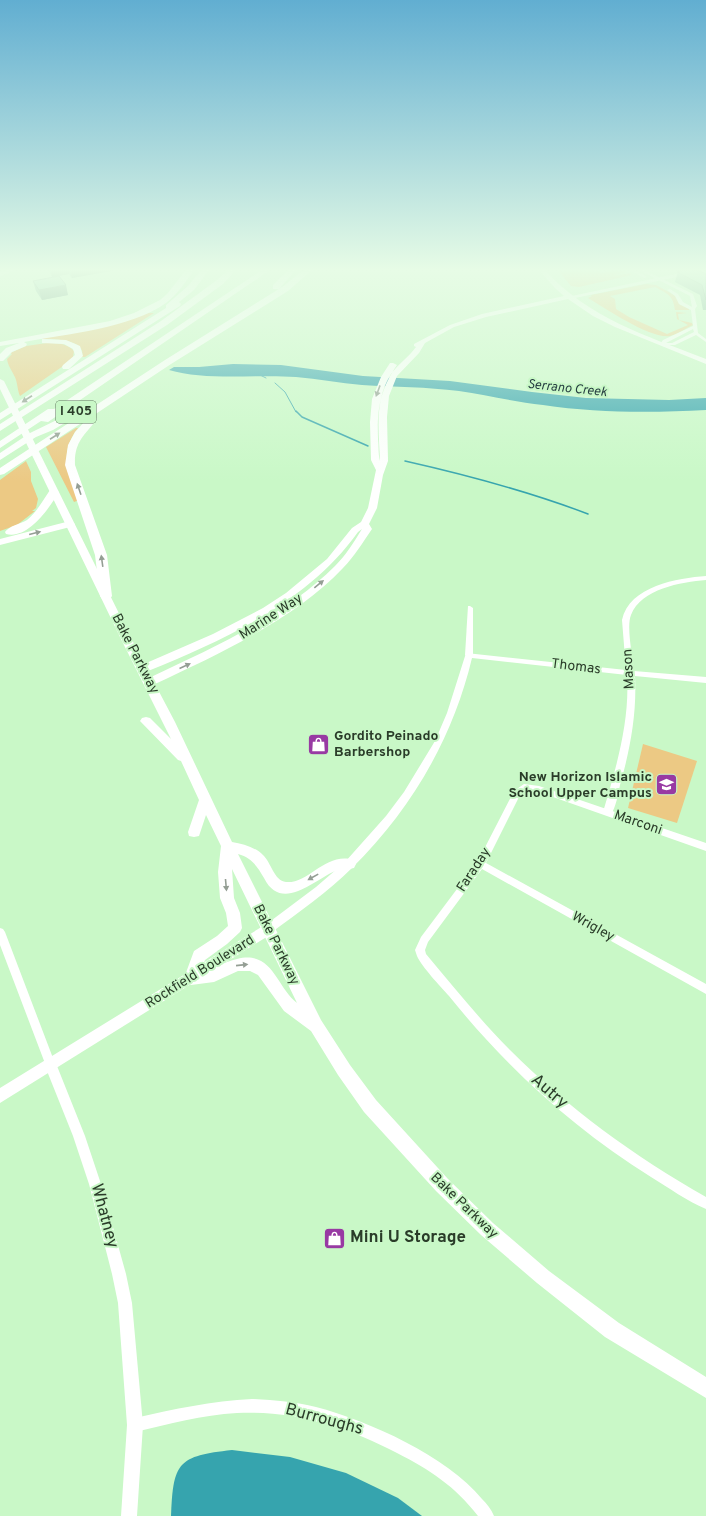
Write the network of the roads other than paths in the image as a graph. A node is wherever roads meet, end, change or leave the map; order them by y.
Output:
1 (16, 341) edge
2 (118, 341) edge
3 (136, 341) edge
4 (153, 341) edge
5 (155, 341) edge
6 (161, 341) edge
7 (169, 341) edge
8 (191, 341) edge
9 (205, 341) edge
10 (426, 341) edge
11 (658, 341) edge
12 (668, 341) edge
13 (680, 341) edge
14 (664, 343) junction
15 (0, 344) edge
16 (673, 344) junction
17 (706, 357) edge
18 (0, 359) edge
19 (706, 362) edge
20 (0, 381) edge
21 (83, 388) junction
22 (42, 390) junction
23 (117, 396) junction
24 (0, 417) edge
25 (0, 428) edge
26 (33, 435) junction
27 (0, 441) edge
28 (0, 445) edge
29 (0, 450) edge
30 (0, 457) edge
31 (0, 472) edge
32 (54, 492) junction
33 (70, 524) junction
34 (364, 524) junction
35 (0, 535) edge
36 (0, 542) edge
37 (706, 578) edge
38 (106, 596) junction
39 (470, 608) dead end
40 (469, 655) junction
41 (142, 669) junction
42 (630, 673) junction
43 (706, 680) edge
44 (149, 682) junction
45 (146, 721) dead end
46 (188, 762) junction
47 (524, 787) joint
48 (205, 800) junction
49 (608, 812) junction
50 (194, 832) dead end
51 (227, 846) junction
52 (706, 847) edge
53 (349, 864) junction
54 (481, 864) junction
55 (268, 929) junction
56 (0, 932) edge
57 (420, 950) joint
58 (191, 978) junction
59 (706, 989) edge
60 (317, 1027) junction
61 (52, 1066) junction
62 (0, 1096) edge
63 (706, 1203) edge
64 (706, 1388) edge
65 (135, 1425) junction
66 (129, 1516) edge
67 (487, 1516) edge

1 - 15 highway
2 - 22 highway
3 - 25 highway
4 - 21 highway
5 - 21 highway
6 - 29 highway
7 - 26 highway
8 - 26 highway, I 405
9 - 23 highway
10 - 34 main road, Marine Way
11 - 14 main road
12 - 14 street
13 - 16 street
14 - 16 main road
14 - 19 main road
16 - 17 main road
18 - 22 highway
20 - 32 main road, Bake Parkway
21 - 27 highway
21 - 28 highway
22 -> 24 highway
31 -> 23 highway
38 -> 23 highway
26 - 30 highway
32 - 33 main road, Bake Parkway
32 - 35 highway
36 -> 33 highway
33 - 38 main road, Bake Parkway
34 - 41 main road, Marine Way
44 -> 34 main road, Marine Way
37 - 42 street, Mason
38 - 41 main road, Bake Parkway
39 - 40 street, Rockfield Boulevard
40 - 42 street, Thomas
40 - 53 street, Rockfield Boulevard
41 - 44 main road, Bake Parkway
42 - 43 street, Thomas
42 - 49 street, Mason
44 - 46 main road, Bake Parkway
45 - 46 main road
46 - 48 main road, Bake Parkway
47 - 49 street, Marconi
47 - 54 street, Faraday
48 - 50 main road
48 - 51 main road, Bake Parkway
49 - 52 street, Marconi
53 -> 51 main road
51 - 55 main road, Bake Parkway
51 -> 58 main road
53 - 55 street, Rockfield Boulevard
54 - 57 street, Faraday
54 - 59 street, Wrigley
55 - 58 main road, Rockfield Boulevard
55 - 60 main road, Bake Parkway
56 - 61 street, Whatney
57 - 63 street, Autry
58 -> 60 main road
58 - 61 main road, Rockfield Boulevard
60 - 64 main road, Bake Parkway
61 - 62 main road, Rockfield Boulevard
61 - 65 street, Whatney
65 - 66 street, Whatney
65 - 67 street, Burroughs

